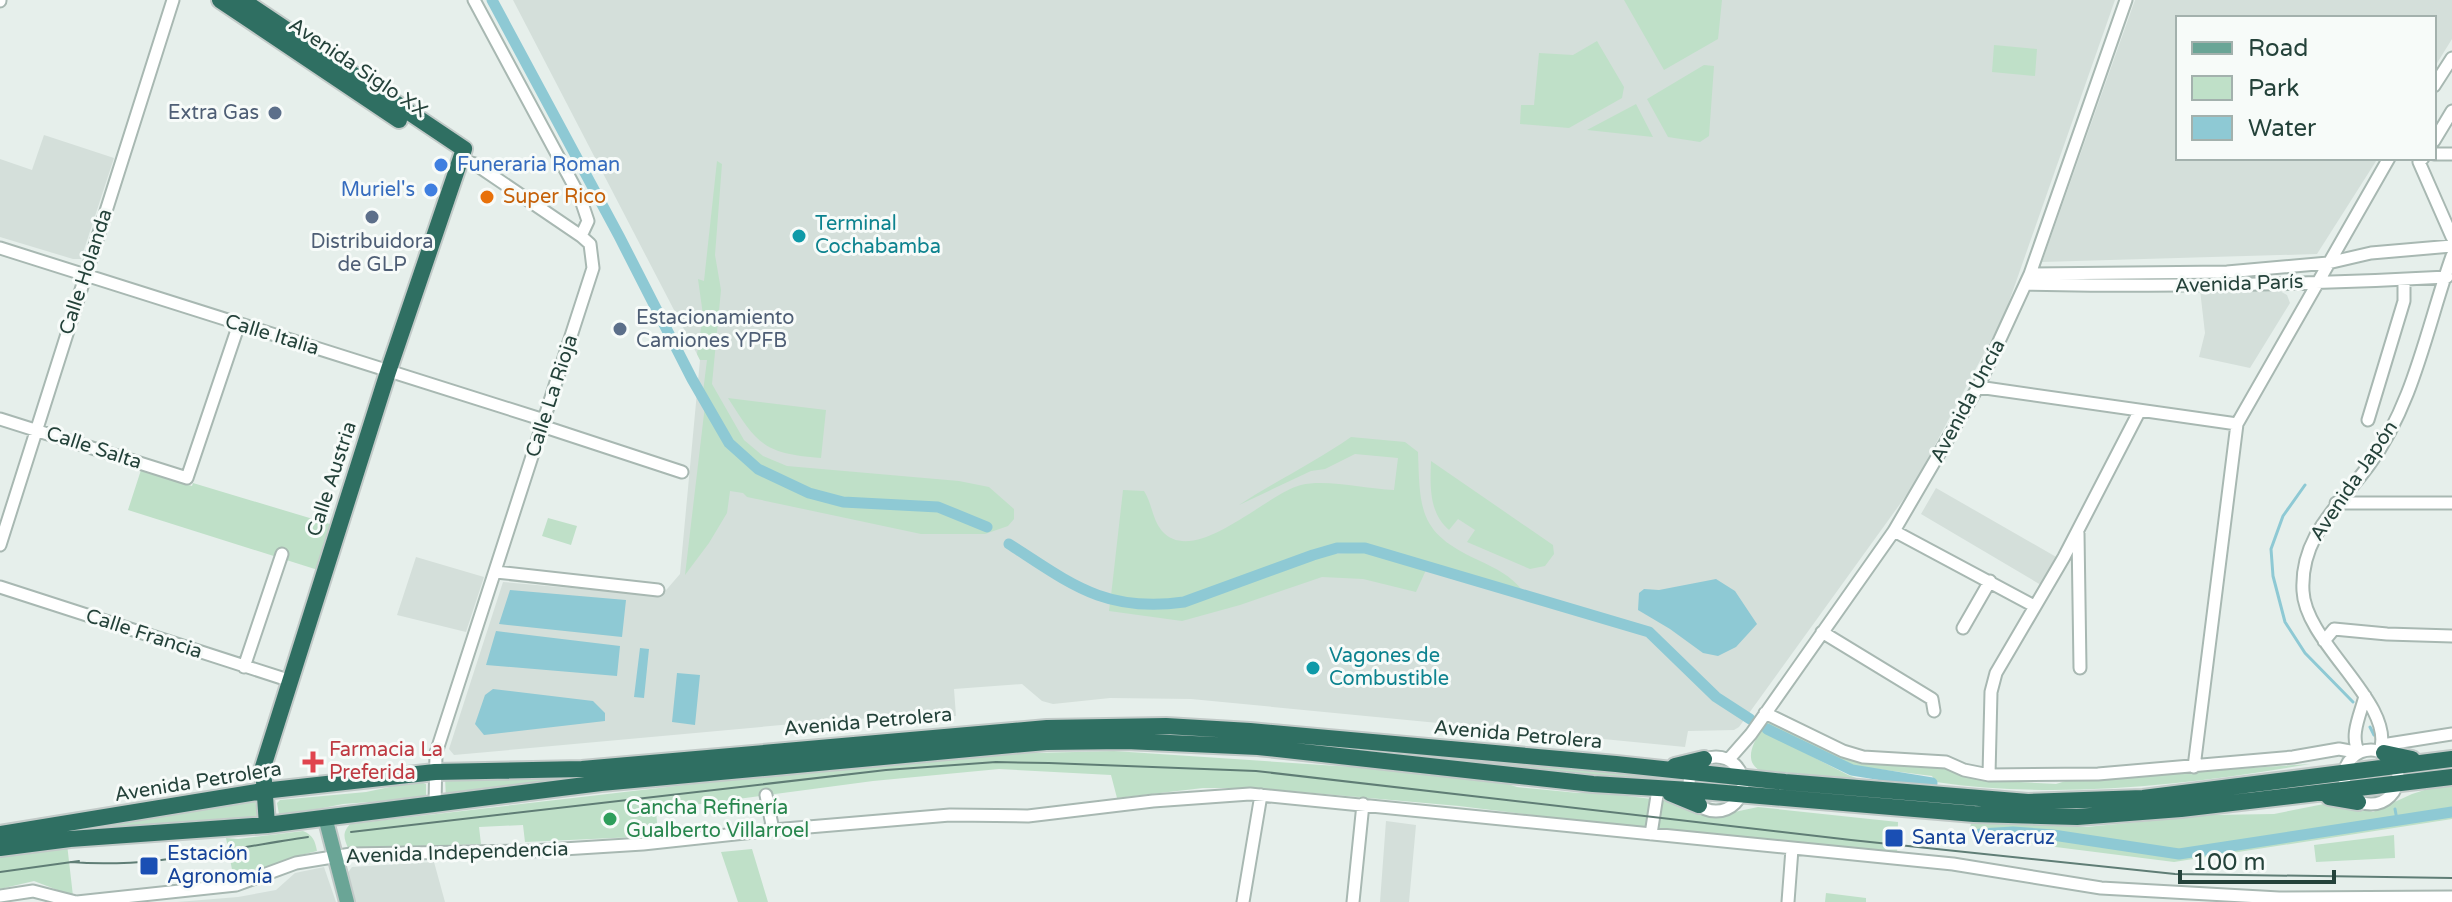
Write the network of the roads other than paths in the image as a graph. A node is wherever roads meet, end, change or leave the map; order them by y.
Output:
1 (173, 0) edge
2 (220, 0) edge
3 (242, 0) edge
4 (2126, 0) edge
5 (475, 2) edge
6 (302, 48) junction
7 (2452, 58) edge
8 (2436, 83) edge
9 (2452, 111) edge
10 (2436, 138) edge
11 (466, 158) junction
12 (2388, 160) edge
13 (2419, 160) edge
14 (581, 236) junction
15 (2452, 237) edge
16 (2452, 246) edge
17 (0, 248) edge
18 (2452, 256) edge
19 (2328, 263) junction
20 (85, 275) junction
21 (2448, 277) edge
22 (2028, 279) junction
23 (2404, 281) junction
24 (2320, 282) junction
25 (239, 324) junction
26 (388, 372) junction
27 (1978, 387) junction
28 (2139, 412) junction
29 (0, 419) edge
30 (2368, 420) dead end
31 (543, 423) junction
32 (2237, 424) junction
33 (36, 430) junction
34 (682, 472) dead end
35 (2336, 503) junction
36 (2452, 503) edge
37 (2078, 526) junction
38 (1894, 531) junction
39 (0, 545) edge
40 (282, 554) dead end
41 (496, 572) junction
42 (1990, 581) junction
43 (0, 587) edge
44 (658, 590) dead end
45 (2034, 606) junction
46 (1963, 628) dead end
47 (1822, 632) junction
48 (2452, 636) edge
49 (2324, 641) junction
50 (244, 667) junction
51 (2080, 668) dead end
52 (288, 680) junction
53 (2365, 696) junction
54 (1934, 711) dead end
55 (1765, 713) junction
56 (2452, 734) edge
57 (2386, 753) junction
58 (1704, 759) junction
59 (2352, 759) junction
60 (2452, 759) edge
61 (2194, 767) junction
62 (1662, 770) junction
63 (435, 772) junction
64 (1989, 775) junction
65 (2452, 777) edge
66 (1736, 780) junction
67 (1691, 781) junction
68 (1658, 789) junction
69 (1776, 789) junction
70 (2394, 790) junction
71 (263, 791) junction
72 (766, 795) dead end
73 (1261, 795) junction
74 (2352, 795) junction
75 (1363, 804) junction
76 (1699, 805) junction
77 (435, 806) junction
78 (325, 817) junction
79 (267, 825) junction
80 (773, 830) junction
81 (0, 834) edge
82 (1651, 834) junction
83 (0, 848) edge
84 (1792, 849) junction
85 (334, 857) junction
86 (0, 896) edge
87 (2452, 897) edge
88 (2279, 900) edge
89 (77, 902) edge
90 (347, 902) edge
91 (1243, 902) edge
92 (1353, 902) edge
93 (1788, 902) edge

1 - 20 street, Calle Holanda
2 - 6 highway, Avenida Siglo XX
3 - 6 highway, Avenida Siglo XX
4 - 22 street, Avenida Uncía
5 - 14 street, Calle La Rioja
6 - 11 highway, Avenida Siglo XX
7 - 8 street
9 - 10 street
11 - 14 street, Avenida Siglo XX
11 - 26 highway, Calle Austria
12 - 19 street
13 - 15 street
14 - 31 street, Calle La Rioja
16 - 19 street, Avenida París
17 - 20 street, Calle Italia
18 - 21 street, Avenida Japón
19 - 22 street, Avenida París
19 - 24 street
20 - 25 street, Calle Italia
20 - 33 street, Calle Holanda
21 - 23 street, Avenida París
21 - 35 street, Avenida Japón
22 - 24 street, Avenida París
22 - 27 street, Avenida Uncía
23 - 24 street, Avenida París
23 - 30 street
24 - 32 street
25 - 26 street, Calle Italia
25 - 33 street, Calle Salta
26 - 31 street, Calle Italia
26 - 52 highway, Calle Austria
27 - 28 street
27 - 38 street, Avenida Uncía
28 - 32 street
28 - 37 street
29 - 33 street, Calle Salta
31 - 34 street, Calle Italia
31 - 41 street, Calle La Rioja
32 - 61 street
33 - 39 street, Calle Holanda
35 - 36 street
35 - 49 street, Avenida Japón
37 - 45 street
37 - 51 street
38 - 42 street
38 - 47 street, Avenida Uncía
40 - 50 street
41 - 44 street
41 - 63 street, Calle La Rioja
42 - 45 street
42 - 46 street
43 - 50 street, Calle Francia
45 - 64 street
47 - 54 street
47 - 55 street, Avenida Uncía
48 - 49 street
49 - 53 street, Avenida Japón
50 - 52 street, Calle Francia
52 - 71 highway, Calle Austria
53 - 57 street, Avenida Japón
53 - 59 street
55 - 64 street
55 - 66 street, Avenida Uncía
56 - 57 street
57 - 59 highway
57 - 59 street
57 - 60 highway
57 - 70 street, Avenida Japón
58 - 62 highway
58 - 66 street
58 - 67 street
59 - 61 street
59 - 69 highway
59 - 74 street
61 - 64 street
62 - 63 highway, Avenida Petrolera
62 - 67 highway, Avenida Petrolera
63 - 71 highway, Avenida Petrolera
63 - 77 street, Calle La Rioja
65 - 70 highway
66 - 67 highway, Avenida Petrolera
66 - 69 highway
66 - 69 highway
66 - 76 street
67 - 68 highway, Avenida Petrolera
67 - 76 street
68 - 76 highway
68 - 77 highway, Avenida Petrolera
68 - 82 street
69 - 74 highway
70 - 74 highway
71 - 79 highway, Calle Austria
71 - 81 highway, Avenida Petrolera
72 - 80 street
73 - 75 street, Avenida Independencia
73 - 80 street, Avenida Independencia
73 - 91 street
75 - 82 street, Avenida Independencia
75 - 92 street
77 - 78 highway, Avenida Petrolera
78 - 79 highway, Avenida Petrolera
78 - 85 main road
79 - 83 highway, Avenida Petrolera
80 - 85 street, Avenida Independencia
82 - 84 street, Avenida Independencia
84 - 88 street, Avenida Independencia
84 - 93 street
85 - 89 street, Avenida Independencia
85 - 90 main road
86 - 89 street, Avenida Independencia
87 - 88 street, Avenida Independencia

